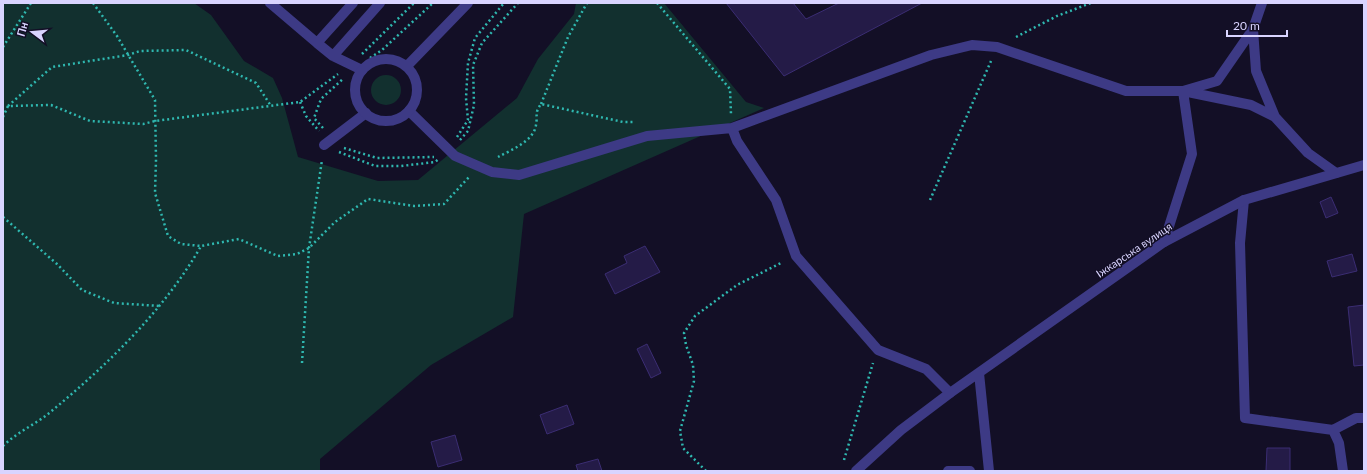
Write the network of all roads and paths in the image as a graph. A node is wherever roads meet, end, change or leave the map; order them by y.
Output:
1 (31, 3) edge
2 (93, 3) edge
3 (270, 3) edge
4 (353, 3) edge
5 (380, 3) edge
6 (433, 3) edge
7 (468, 3) edge
8 (587, 3) edge
9 (657, 3) edge
10 (1090, 3) edge
11 (1262, 3) edge
12 (1253, 29) junction
13 (317, 43) junction
14 (997, 46) junction
15 (3, 48) edge
16 (128, 55) junction
17 (333, 56) junction
18 (407, 66) junction
19 (360, 69) junction
20 (338, 84) dead end
21 (1183, 91) junction
22 (300, 102) dead end
23 (541, 104) junction
24 (8, 106) junction
25 (271, 106) junction
26 (409, 110) junction
27 (366, 113) junction
28 (3, 117) edge
29 (1274, 117) junction
30 (155, 121) junction
31 (639, 122) dead end
32 (732, 128) junction
33 (324, 145) joint
34 (498, 157) dead end
35 (1364, 165) edge
36 (1336, 173) junction
37 (472, 174) dead end
38 (930, 200) dead end
39 (1244, 200) junction
40 (3, 217) edge
41 (1164, 242) junction
42 (202, 246) junction
43 (309, 248) junction
44 (796, 256) junction
45 (160, 306) junction
46 (878, 350) junction
47 (302, 364) dead end
48 (979, 373) junction
49 (950, 393) junction
50 (1364, 418) edge
51 (1333, 430) junction
52 (3, 446) edge
53 (844, 463) dead end
54 (706, 471) edge
55 (856, 471) edge
56 (948, 471) edge
57 (970, 471) edge
58 (989, 471) edge
59 (1343, 471) edge

1 - 15 path
2 - 16 path
3 - 13 street
4 - 13 street
5 - 17 street
6 - 19 path
7 - 18 street
8 - 23 path
9 - 32 path
10 - 14 path
11 - 12 street
12 - 21 street
12 - 29 street
13 - 17 street
14 - 21 street
14 - 32 street
14 - 38 path
16 - 24 path
16 - 25 path
16 - 30 path
17 - 19 street
18 - 19 street
18 - 26 street
19 - 20 path
19 - 27 street
21 - 29 street
21 - 41 street
22 - 25 path
23 - 31 path
23 - 34 path
24 - 28 path
24 - 30 path
25 - 30 path
26 - 27 street
26 - 32 street
27 - 33 street
29 - 36 street
30 - 42 path
32 - 44 street
33 - 43 path
35 - 36 street, Іжкарська вулиця
36 - 39 street, Іжкарська вулиця
37 - 43 path
39 - 41 street, Іжкарська вулиця
39 - 51 street
40 - 45 path
41 - 48 street, Іжкарська вулиця
42 - 43 path
42 - 45 path
43 - 47 path
44 - 46 street
44 - 54 path
45 - 52 path
46 - 49 street
46 - 53 path
48 - 49 street, Іжкарська вулиця
48 - 58 street
49 - 55 street, Іжкарська вулиця
50 - 51 street
51 - 59 street
56 - 57 street

